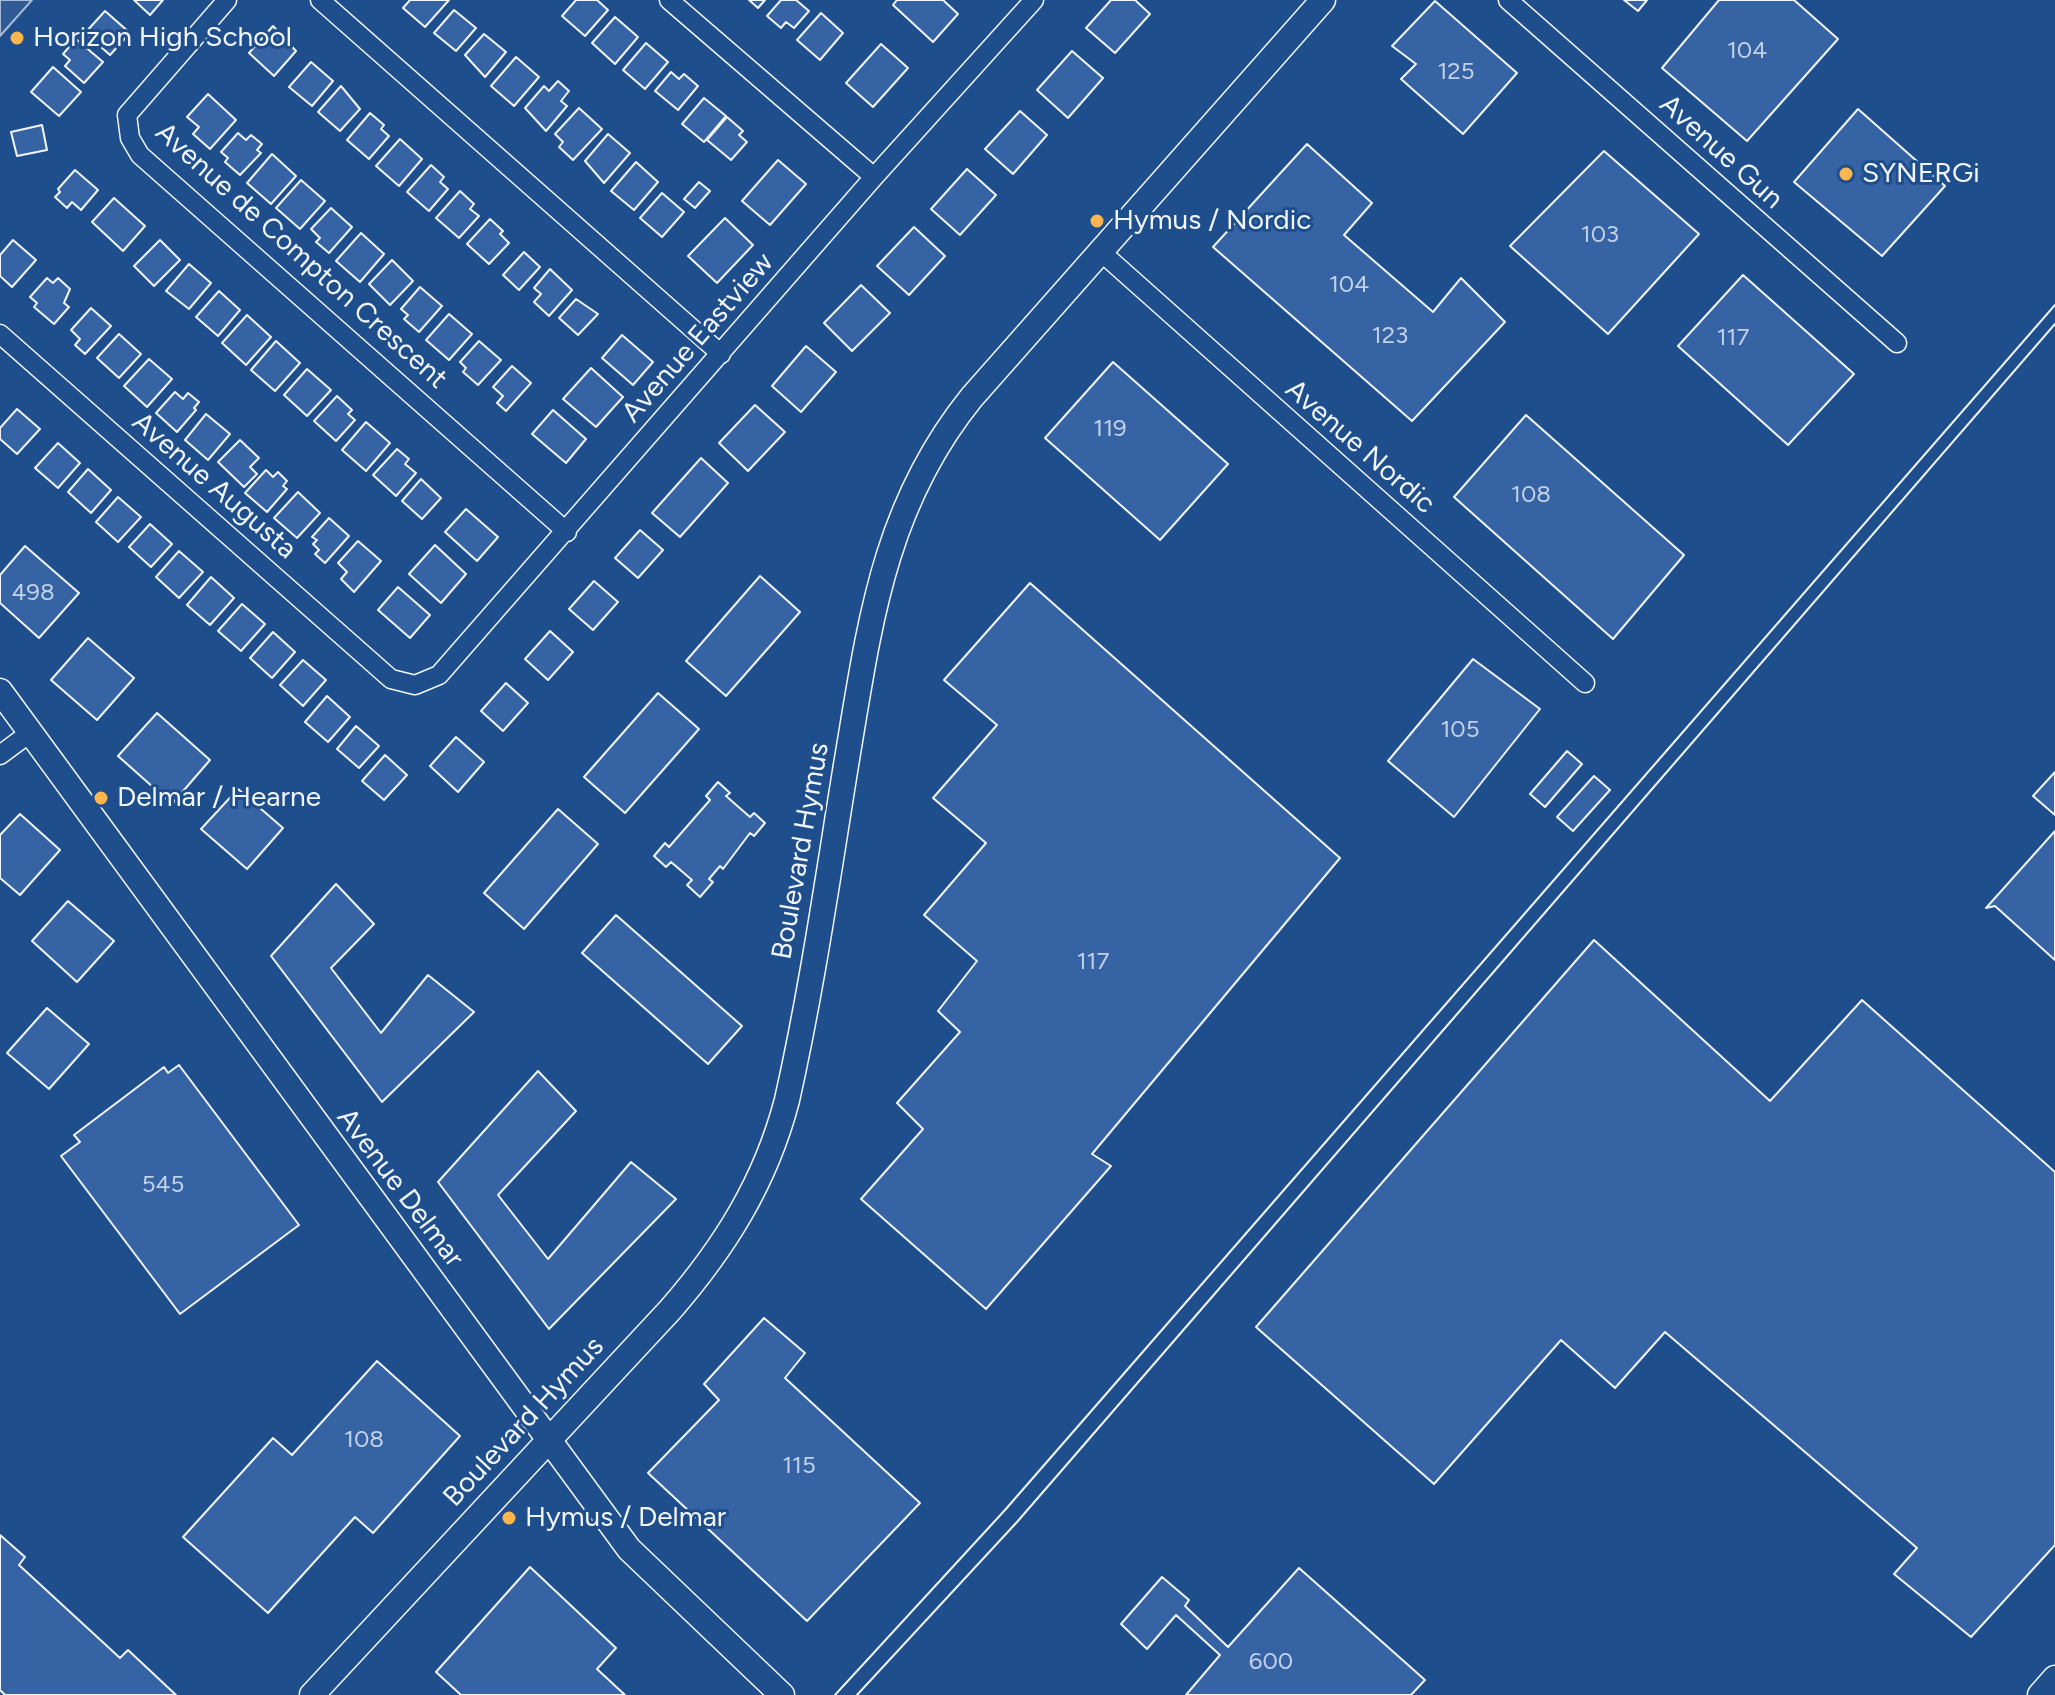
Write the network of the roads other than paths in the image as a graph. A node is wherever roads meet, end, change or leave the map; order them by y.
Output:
1 (227, 0) edge
2 (320, 0) edge
3 (669, 0) edge
4 (1323, 0) edge
5 (1508, 0) edge
6 (1031, 1) edge
7 (874, 177) junction
8 (1100, 251) junction
9 (0, 334) edge
10 (1897, 343) dead end
11 (721, 354) junction
12 (567, 532) junction
13 (391, 679) joint
14 (1585, 683) dead end
15 (0, 691) edge
16 (31, 732) junction
17 (0, 755) edge
18 (549, 1440) junction
19 (2055, 1678) edge
20 (312, 1695) edge
21 (782, 1695) edge
22 (2040, 1695) edge

1 - 12 street, Avenue de Compton Crescent
2 - 11 street
3 - 7 street
4 - 8 street, Boulevard Hymus
5 - 10 street, Avenue Gun
6 - 7 street, Avenue Eastview
7 - 11 street, Avenue Eastview
8 - 14 street, Avenue Nordic
8 - 18 street, Boulevard Hymus
9 - 13 street, Avenue Augusta
11 - 12 street, Avenue Eastview
12 - 13 street, Avenue Eastview
15 - 16 street, Avenue Delmar
16 - 17 street
16 - 18 street, Avenue Delmar
18 - 20 street, Boulevard Hymus
18 - 21 street, Avenue Delmar
19 - 22 street

